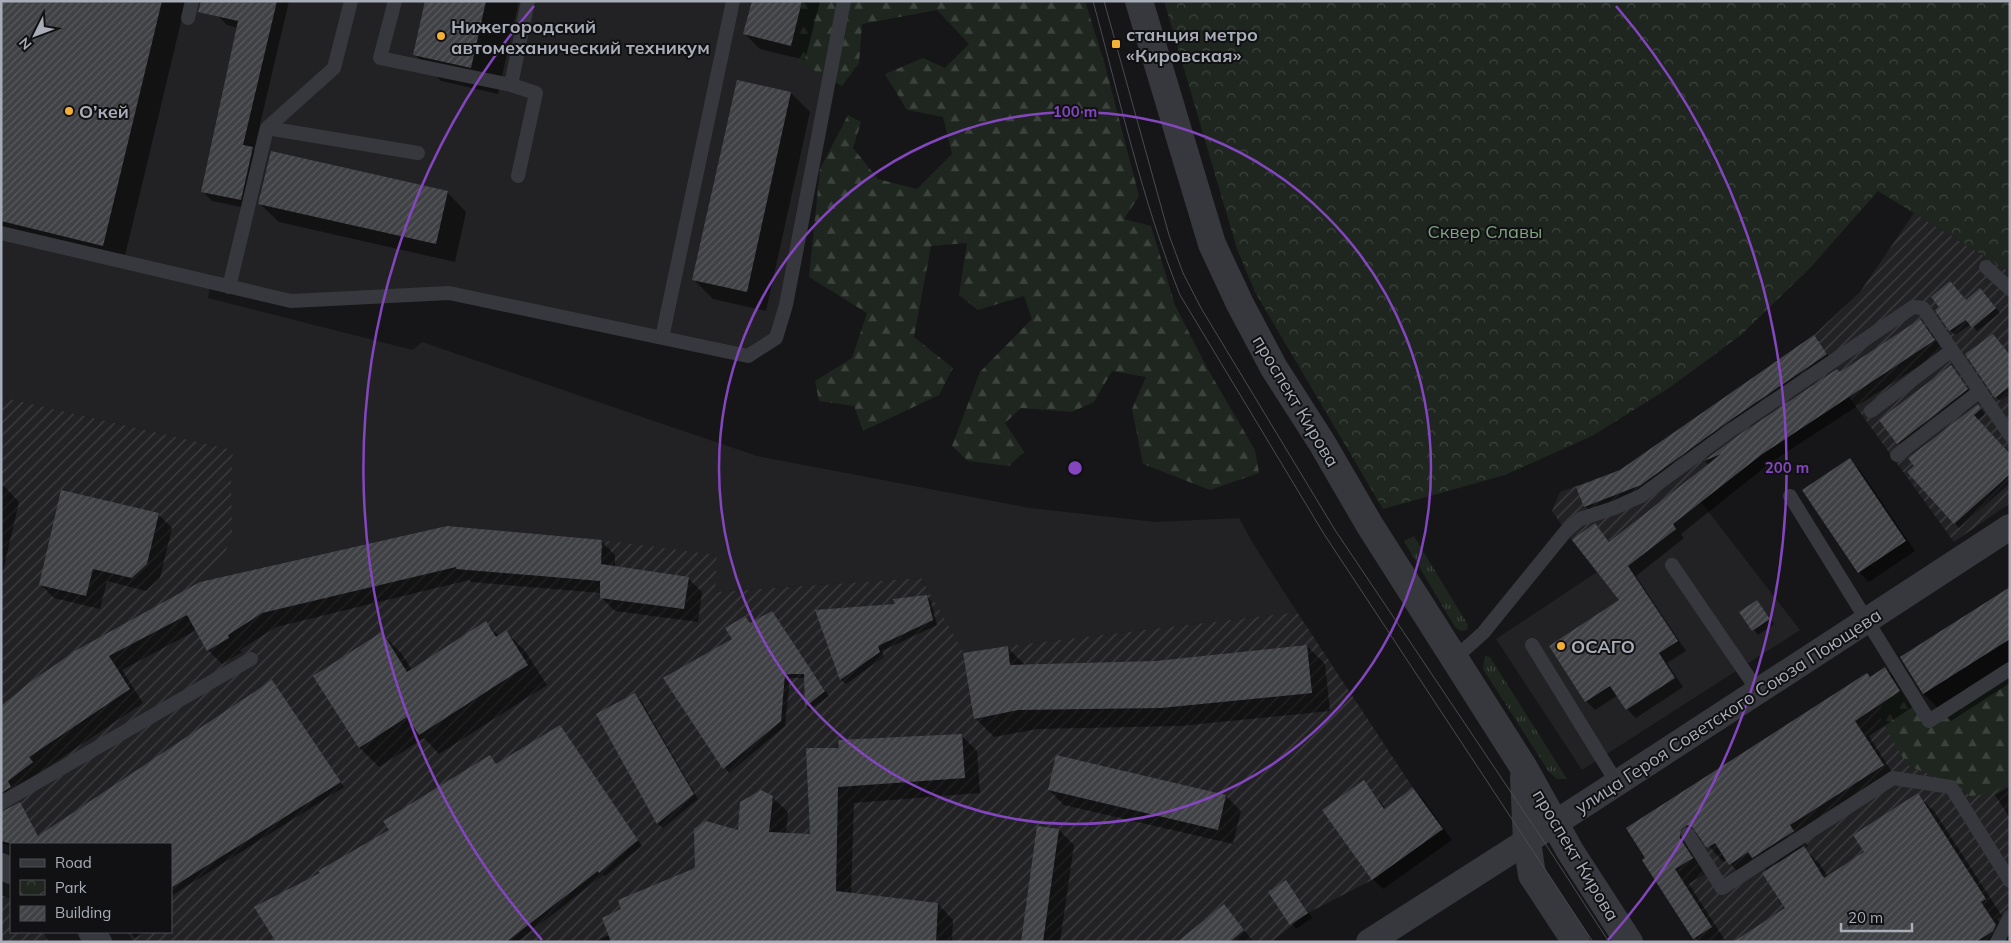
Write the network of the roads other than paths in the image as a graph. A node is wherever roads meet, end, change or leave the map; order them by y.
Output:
1 (192, 1) edge
2 (352, 1) edge
3 (395, 1) edge
4 (528, 1) edge
5 (733, 1) edge
6 (844, 1) edge
7 (1139, 1) edge
8 (188, 18) dead end
9 (511, 85) junction
10 (267, 128) junction
11 (418, 153) dead end
12 (518, 176) dead end
13 (1, 233) edge
14 (1986, 267) dead end
15 (229, 286) junction
16 (2010, 289) edge
17 (662, 338) junction
18 (1952, 350) junction
19 (1980, 391) junction
20 (1871, 410) dead end
21 (2010, 435) edge
22 (1897, 455) dead end
23 (1790, 496) dead end
24 (2010, 527) edge
25 (1672, 565) dead end
26 (1866, 621) junction
27 (1532, 645) dead end
28 (1456, 658) junction
29 (250, 659) dead end
30 (2010, 669) edge
31 (1758, 691) junction
32 (1524, 768) junction
33 (1617, 783) junction
34 (1, 803) edge
35 (1554, 824) junction
36 (1688, 834) dead end
37 (1527, 841) junction
38 (2010, 880) edge
39 (2010, 917) edge
40 (1369, 942) edge
41 (1576, 942) edge
42 (1629, 942) edge
43 (1998, 942) edge

1 - 8 lane
2 - 10 lane
3 - 9 lane
4 - 9 lane
5 - 17 lane
6 - 17 lane
7 - 28 street, проспект Кирова
9 - 12 lane
10 - 11 lane
10 - 15 lane
13 - 15 lane
14 - 16 lane
15 - 17 lane
18 - 19 lane
18 - 20 lane
18 - 28 lane
19 - 21 lane
19 - 22 lane
23 - 26 lane
24 - 26 street, улица Героя Советского Союза Поющева
25 - 31 lane
26 - 30 lane
26 - 31 street, улица Героя Советского Союза Поющева
27 - 33 lane
28 - 32 street, проспект Кирова
29 - 34 lane
31 - 33 street, улица Героя Советского Союза Поющева
32 - 35 street, проспект Кирова
32 - 37 street, проспект Кирова
33 - 35 street, улица Героя Советского Союза Поющева
35 - 37 street, улица Героя Советского Союза Поющева
35 - 42 street, проспект Кирова
36 - 38 lane
37 - 40 street, улица Героя Советского Союза Поющева
37 - 41 street, проспект Кирова
39 - 43 lane

